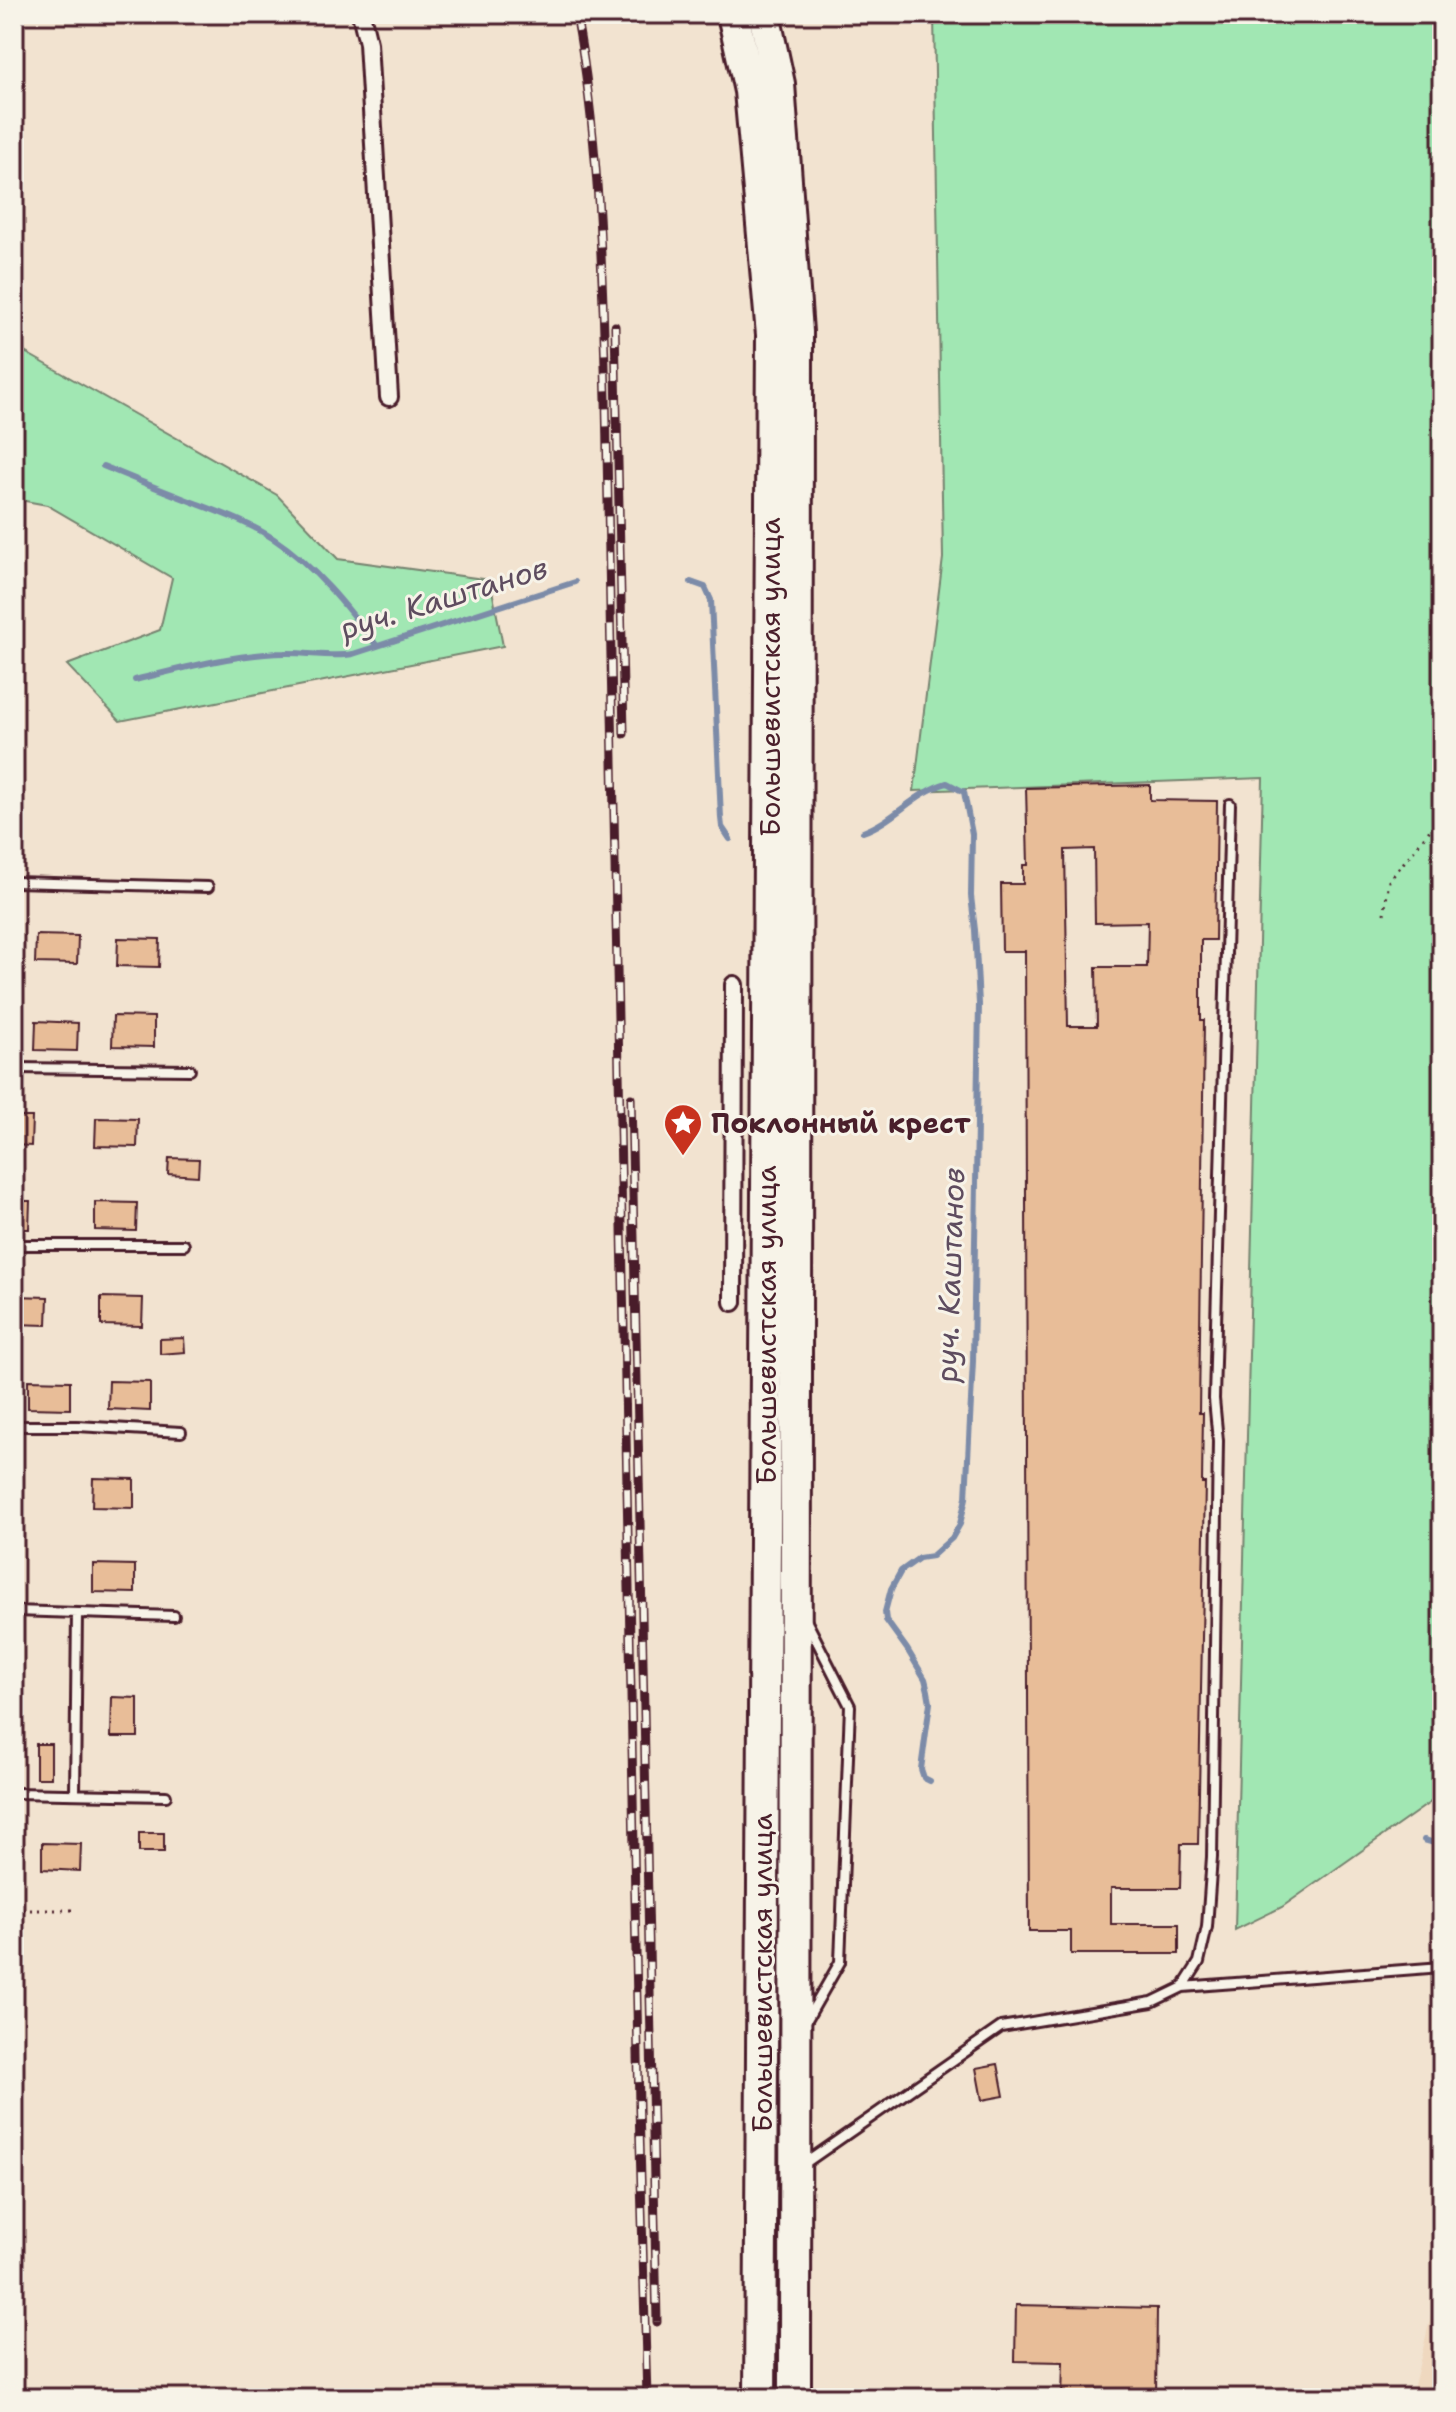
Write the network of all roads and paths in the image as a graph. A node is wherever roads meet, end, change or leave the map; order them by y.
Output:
1 (361, 14) edge
2 (733, 14) edge
3 (764, 14) edge
4 (389, 397) dead end
5 (1230, 804) dead end
6 (1442, 815) edge
7 (14, 882) edge
8 (208, 887) dead end
9 (1384, 914) dead end
10 (734, 985) dead end
11 (14, 1068) edge
12 (190, 1070) dead end
13 (14, 1245) edge
14 (184, 1245) dead end
15 (733, 1302) dead end
16 (14, 1426) edge
17 (181, 1432) dead end
18 (795, 1599) junction
19 (14, 1611) edge
20 (77, 1613) junction
21 (174, 1616) dead end
22 (14, 1793) edge
23 (75, 1793) junction
24 (166, 1796) dead end
25 (14, 1910) edge
26 (73, 1910) dead end
27 (1442, 1967) edge
28 (1183, 1987) junction
29 (795, 2041) junction
30 (794, 2171) junction
31 (760, 2398) edge
32 (795, 2398) edge

1 - 4 street
2 - 31 highway, Большевистская улица
3 - 18 highway, Большевистская улица
5 - 28 lane
6 - 9 path
7 - 8 lane
10 - 15 street
11 - 12 lane
13 - 14 lane
16 - 17 lane
18 - 29 highway, Большевистская улица
18 - 29 lane
19 - 20 lane
20 - 21 lane
20 - 23 lane
22 - 23 lane
23 - 24 lane
25 - 26 path
27 - 28 lane
28 - 30 lane
29 - 30 highway, Большевистская улица
30 - 32 highway, Большевистская улица

